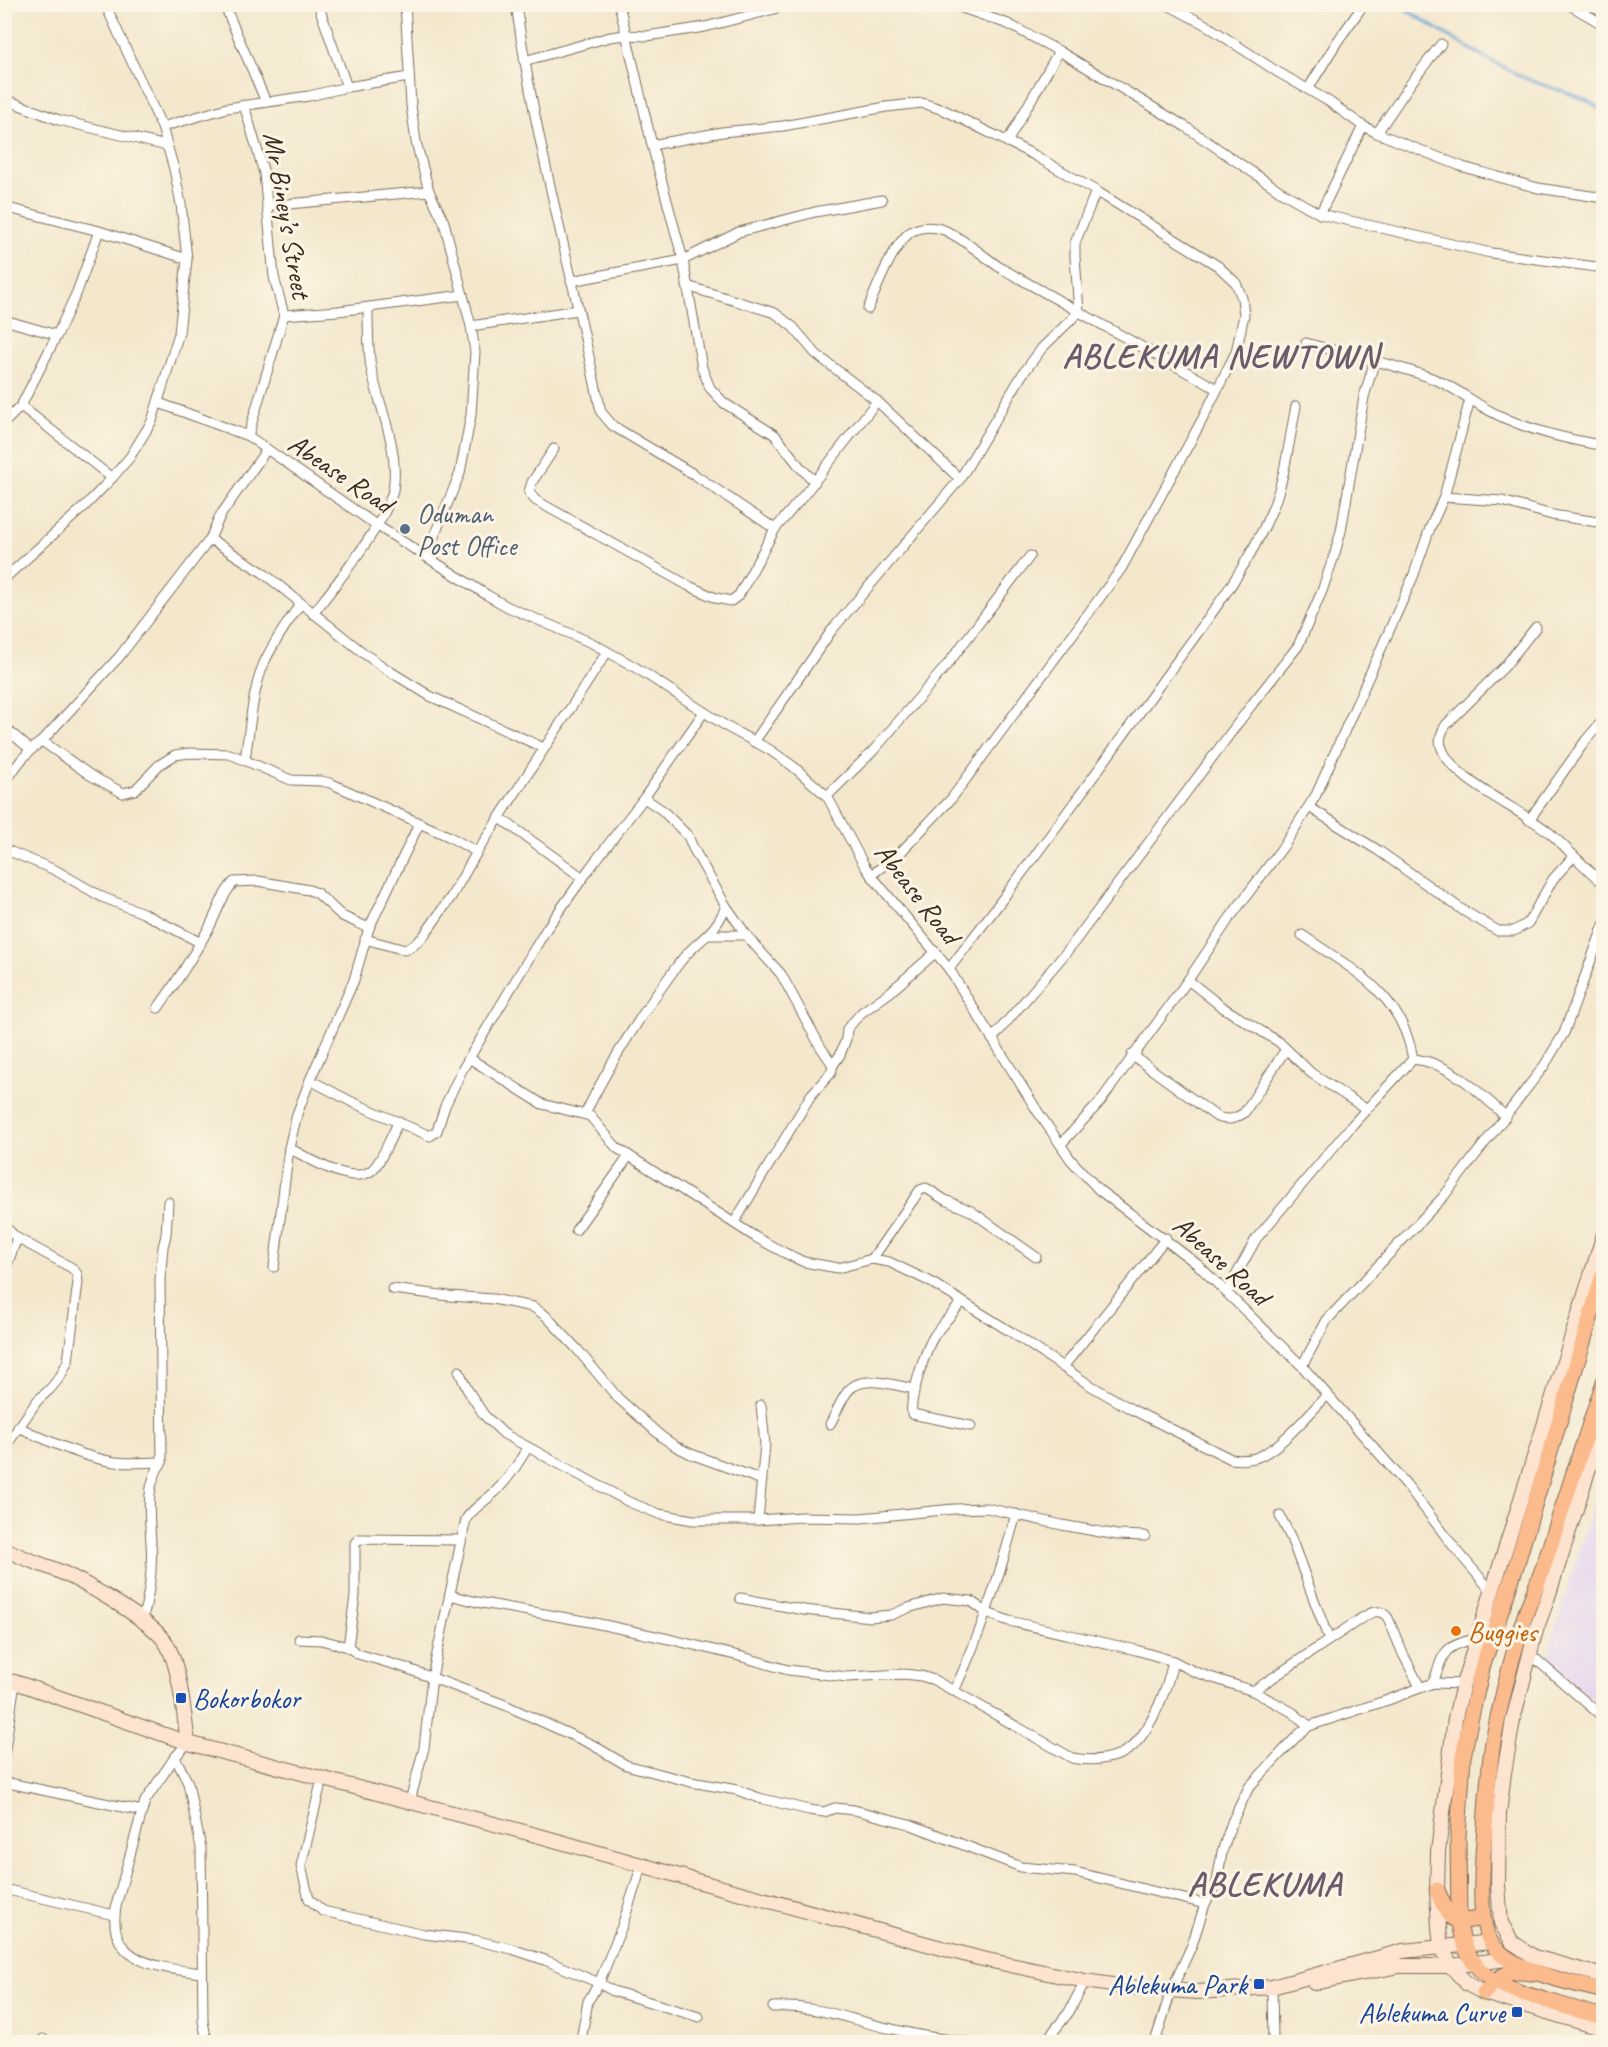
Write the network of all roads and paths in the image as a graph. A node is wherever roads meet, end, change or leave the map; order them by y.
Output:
1 (105, 4) edge
2 (224, 4) edge
3 (318, 4) edge
4 (405, 4) edge
5 (516, 4) edge
6 (619, 4) edge
7 (951, 4) edge
8 (1166, 4) edge
9 (1364, 4) edge
10 (1568, 4) edge
11 (778, 8) dead end
12 (1604, 25) edge
13 (626, 35) junction
14 (1441, 44) dead end
15 (1059, 51) junction
16 (524, 61) junction
17 (409, 77) junction
18 (347, 87) junction
19 (1308, 89) junction
20 (4, 99) edge
21 (266, 102) junction
22 (244, 105) junction
23 (1363, 126) junction
24 (162, 127) junction
25 (1377, 133) junction
26 (1008, 142) junction
27 (652, 145) junction
28 (167, 146) junction
29 (429, 191) junction
30 (1096, 191) junction
31 (1604, 198) edge
32 (882, 200) dead end
33 (267, 206) junction
34 (4, 207) edge
35 (1320, 214) junction
36 (99, 231) junction
37 (187, 259) junction
38 (683, 260) junction
39 (1604, 268) edge
40 (571, 281) junction
41 (687, 286) junction
42 (463, 295) junction
43 (368, 308) junction
44 (868, 309) dead end
45 (578, 310) junction
46 (1079, 312) junction
47 (284, 315) junction
48 (4, 320) edge
49 (471, 326) junction
50 (57, 335) junction
51 (1306, 342) dead end
52 (1375, 360) junction
53 (1217, 389) junction
54 (1470, 399) junction
55 (877, 401) junction
56 (159, 403) junction
57 (21, 406) junction
58 (1296, 406) dead end
59 (4, 423) edge
60 (248, 436) junction
61 (1604, 446) edge
62 (267, 449) junction
63 (554, 449) dead end
64 (112, 478) junction
65 (960, 479) junction
66 (815, 482) junction
67 (1444, 497) junction
68 (1604, 523) edge
69 (376, 525) junction
70 (775, 529) junction
71 (210, 539) junction
72 (426, 556) junction
73 (1030, 556) dead end
74 (4, 579) edge
75 (301, 603) junction
76 (313, 614) junction
77 (1536, 627) dead end
78 (607, 652) junction
79 (704, 712) junction
80 (1604, 718) edge
81 (4, 727) edge
82 (42, 741) junction
83 (754, 742) junction
84 (544, 748) junction
85 (30, 749) junction
86 (245, 759) junction
87 (4, 784) edge
88 (827, 796) junction
89 (645, 798) junction
90 (1309, 807) junction
91 (500, 818) junction
92 (1529, 820) junction
93 (419, 824) junction
94 (4, 849) edge
95 (477, 852) junction
96 (1573, 857) junction
97 (871, 875) junction
98 (583, 878) junction
99 (1604, 884) edge
100 (726, 906) junction
101 (1604, 925) edge
102 (369, 928) junction
103 (746, 934) junction
104 (708, 935) junction
105 (1302, 935) dead end
106 (366, 939) junction
107 (201, 943) junction
108 (936, 952) junction
109 (949, 969) junction
110 (1188, 980) junction
111 (158, 1008) dead end
112 (992, 1040) junction
113 (1287, 1049) junction
114 (1132, 1055) junction
115 (469, 1058) junction
116 (1413, 1059) junction
117 (833, 1065) junction
118 (310, 1080) junction
119 (1366, 1109) junction
120 (585, 1114) junction
121 (1506, 1117) junction
122 (399, 1121) junction
123 (1061, 1144) junction
124 (289, 1148) junction
125 (629, 1156) junction
126 (168, 1202) dead end
127 (734, 1223) junction
128 (4, 1226) edge
129 (576, 1230) dead end
130 (1604, 1234) edge
131 (17, 1238) junction
132 (1166, 1239) junction
133 (1036, 1257) dead end
134 (872, 1259) junction
135 (274, 1267) dead end
136 (1604, 1272) edge
137 (4, 1273) edge
138 (392, 1289) dead end
139 (1227, 1292) junction
140 (962, 1302) junction
141 (1302, 1366) junction
142 (1063, 1367) junction
143 (459, 1371) dead end
144 (1604, 1382) edge
145 (915, 1389) junction
146 (1327, 1395) junction
147 (761, 1405) dead end
148 (1604, 1421) edge
149 (830, 1425) dead end
150 (971, 1426) dead end
151 (18, 1427) junction
152 (528, 1447) junction
153 (4, 1449) edge
154 (162, 1462) junction
155 (762, 1480) junction
156 (1016, 1514) junction
157 (1280, 1516) dead end
158 (758, 1520) junction
159 (1145, 1536) dead end
160 (461, 1540) junction
161 (4, 1548) edge
162 (1493, 1593) junction
163 (450, 1595) junction
164 (740, 1598) dead end
165 (987, 1613) junction
166 (142, 1621) junction
167 (1478, 1638) junction
168 (299, 1639) dead end
169 (1329, 1640) junction
170 (348, 1647) junction
171 (1530, 1654) junction
172 (1173, 1661) junction
173 (432, 1677) junction
174 (10, 1681) edge
175 (1433, 1683) junction
176 (1463, 1684) junction
177 (1420, 1687) junction
178 (954, 1691) junction
179 (1253, 1691) junction
180 (1604, 1718) edge
181 (1462, 1719) junction
182 (1309, 1726) junction
183 (189, 1743) junction
184 (4, 1755) edge
185 (175, 1757) junction
186 (1496, 1772) junction
187 (322, 1779) junction
188 (4, 1782) edge
189 (410, 1801) junction
190 (142, 1811) junction
191 (642, 1865) junction
192 (4, 1889) edge
193 (1437, 1890) junction
194 (1205, 1904) junction
195 (114, 1915) junction
196 (1484, 1918) junction
197 (1459, 1922) junction
198 (1491, 1942) junction
199 (1464, 1944) junction
200 (1441, 1946) junction
201 (1507, 1959) junction
202 (1473, 1964) junction
203 (1451, 1966) junction
204 (202, 1973) junction
205 (1546, 1975) junction
206 (1604, 1976) edge
207 (1085, 1982) junction
208 (599, 1983) junction
209 (1278, 1986) junction
210 (1489, 1988) junction
211 (1604, 1990) edge
212 (1171, 1991) junction
213 (773, 2007) dead end
214 (699, 2017) dead end
215 (1604, 2017) edge
216 (1604, 2029) edge
217 (207, 2043) edge
218 (582, 2043) edge
219 (966, 2043) edge
220 (1045, 2043) edge
221 (1155, 2043) edge
222 (1273, 2043) edge

1 - 24 street
2 - 21 street
3 - 18 street
4 - 17 street
5 - 16 street
6 - 13 street
7 - 15 street
8 - 19 street
9 - 19 street
10 - 12 street
11 - 13 street
13 - 16 street
13 - 27 street
14 - 25 street
15 - 26 street
15 - 35 street
16 - 40 street
17 - 18 street
17 - 29 street
18 - 21 street
19 - 23 street
20 - 28 street
21 - 22 street
22 - 24 street
22 - 33 street, Mr Biney’s Street
23 - 25 street
23 - 35 street
24 - 28 street
25 - 31 street
26 - 27 street
26 - 30 street
27 - 38 street
28 - 37 street
29 - 33 street
29 - 42 street
30 - 46 street
30 - 53 street
32 - 38 street
33 - 47 street, Mr Biney’s Street
34 - 36 street
35 - 39 street
36 - 37 street
36 - 50 street
37 - 56 street
38 - 40 street
38 - 41 street
40 - 45 street
41 - 55 street
41 - 66 street
42 - 43 street
42 - 49 street
43 - 47 street
43 - 69 street
44 - 46 street
45 - 49 street
45 - 70 street
46 - 53 street
46 - 65 street
47 - 60 street, Mr Biney’s Street
48 - 50 street
49 - 72 street
50 - 57 street
51 - 52 street
52 - 54 street
52 - 112 street
53 - 97 street
54 - 61 street
54 - 67 street
55 - 65 street
55 - 66 street
56 - 60 street, Abease Road
56 - 64 street
57 - 59 street
57 - 64 street
58 - 109 street
60 - 62 street, Abease Road
62 - 69 street, Abease Road
62 - 71 street
63 - 70 street
64 - 74 street
65 - 83 street
66 - 70 street
67 - 68 street
67 - 90 street
69 - 72 street, Abease Road
69 - 76 street
71 - 75 street
71 - 82 street
72 - 78 street, Abease Road
73 - 88 street
75 - 76 street
75 - 86 street
76 - 84 street
77 - 92 street
78 - 79 street, Abease Road
78 - 84 street
79 - 83 street, Abease Road
79 - 89 street
80 - 92 street
81 - 85 street
82 - 85 street
82 - 86 street
83 - 88 street, Abease Road
84 - 91 street
85 - 87 street
86 - 93 street
88 - 97 street, Abease Road
89 - 98 street
89 - 100 street
90 - 96 street
90 - 110 street
91 - 95 street
91 - 98 street
92 - 96 street
93 - 95 street
93 - 102 street
94 - 107 street
95 - 106 street
96 - 99 street
97 - 108 street, Abease Road
98 - 115 street
100 - 103 street
100 - 104 street
101 - 121 street
102 - 106 street
102 - 107 street
103 - 104 street
103 - 117 street
104 - 120 street
105 - 116 street
106 - 118 street
107 - 111 street
108 - 109 street, Abease Road
108 - 117 street
109 - 112 street, Abease Road
110 - 113 street
110 - 114 street
112 - 123 street, Abease Road
113 - 114 street
113 - 119 street
114 - 123 street
115 - 120 street
115 - 122 street
116 - 119 street
116 - 121 street
117 - 127 street
118 - 122 street
118 - 124 street
119 - 139 street
120 - 125 street
121 - 141 street
122 - 124 street
123 - 132 street, Abease Road
124 - 135 street
125 - 127 street
125 - 129 street
126 - 154 street
127 - 134 street
128 - 131 street
130 - 162 street
131 - 137 street
131 - 151 street
132 - 139 street, Abease Road
132 - 142 street
133 - 134 street
134 - 140 street
136 - 181 main road
138 - 155 street
139 - 141 street, Abease Road
140 - 142 street
140 - 145 street
141 - 146 street, Abease Road
142 - 146 street
143 - 152 street
144 - 186 main road
145 - 149 street
145 - 150 street
146 - 162 street, Abease Road
147 - 155 street
148 - 171 street
151 - 153 street
151 - 154 street
152 - 158 street
152 - 160 street
154 - 166 street
155 - 158 street
156 - 158 street
156 - 159 street
156 - 165 street
157 - 169 street
160 - 163 street
160 - 170 street
161 - 166 street
162 - 167 street
163 - 173 street
163 - 178 street
164 - 165 street
165 - 172 street
165 - 178 street
166 - 183 street
167 - 175 street
167 - 176 street
168 - 170 street
169 - 177 street
169 - 179 street
170 - 173 street
171 - 180 street
171 - 186 street
172 - 178 street
172 - 179 street
173 - 189 street
173 - 194 street
174 - 183 street
174 - 184 street
175 - 176 street
175 - 177 street
176 - 181 street
177 - 182 street
179 - 182 street
181 - 193 street
181 - 197 main road
182 - 194 street
183 - 185 street
183 - 187 street
185 - 190 street
185 - 204 street
186 - 196 main road
186 - 206 street
187 - 189 street
187 - 208 street
188 - 190 street
189 - 191 street
190 - 195 street
191 - 207 street
191 - 208 street
192 - 195 street
193 - 197 main road
193 - 200 street
194 - 212 street
195 - 204 street
196 - 197 main road
196 - 198 main road
197 - 199 main road
198 - 199 street
198 - 201 main road
199 - 200 street
199 - 202 main road
200 - 203 street
200 - 209 street
201 - 202 street
201 - 205 main road
202 - 203 street
202 - 210 main road
203 - 209 street
203 - 210 street
204 - 217 street
205 - 210 main road
205 - 211 main road
207 - 212 street
207 - 220 street
208 - 214 street
208 - 218 street
209 - 212 street
209 - 222 street
210 - 215 main road
210 - 216 street
212 - 221 street
213 - 219 street

